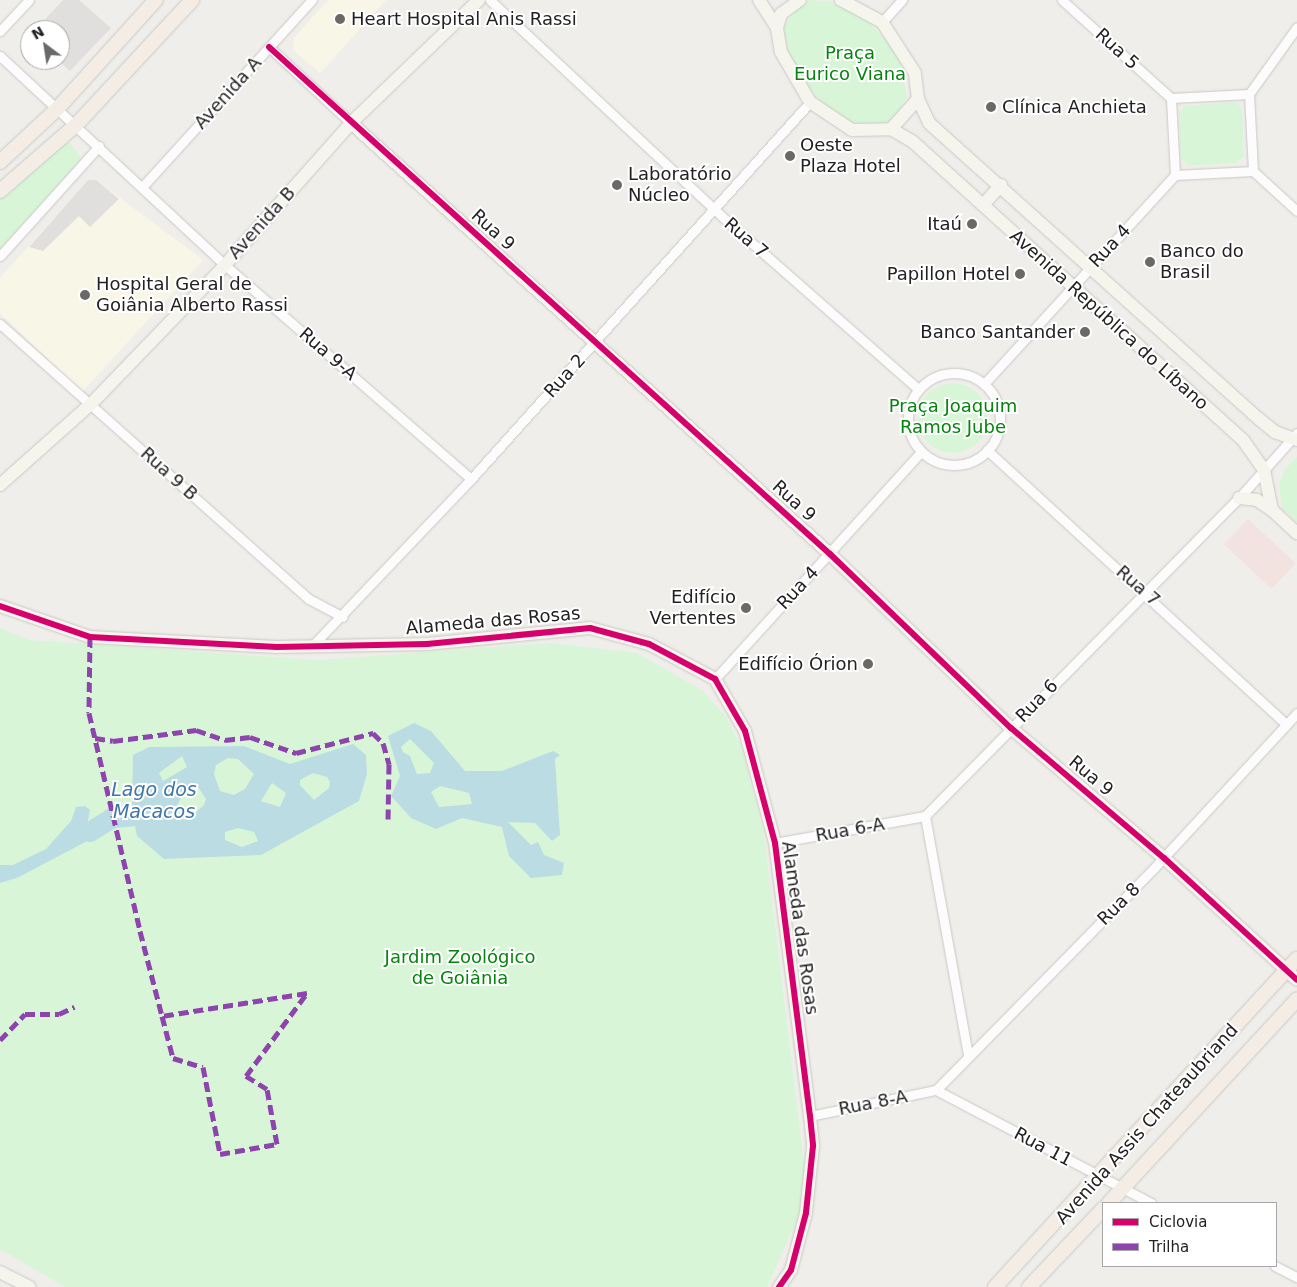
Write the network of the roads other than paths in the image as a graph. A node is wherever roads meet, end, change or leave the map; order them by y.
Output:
1 (29, 0) edge
2 (156, 0) edge
3 (192, 0) edge
4 (312, 0) edge
5 (478, 0) edge
6 (490, 0) edge
7 (759, 0) edge
8 (800, 0) edge
9 (842, 0) edge
10 (902, 0) edge
11 (1062, 0) edge
12 (882, 22) junction
13 (1297, 27) edge
14 (777, 28) junction
15 (0, 31) edge
16 (269, 47) junction
17 (0, 56) edge
18 (1249, 94) junction
19 (1172, 98) junction
20 (918, 99) junction
21 (810, 102) junction
22 (57, 109) junction
23 (351, 123) junction
24 (76, 125) junction
25 (891, 129) junction
26 (99, 146) junction
27 (0, 162) edge
28 (1253, 171) junction
29 (1175, 176) junction
30 (144, 185) junction
31 (1001, 185) junction
32 (0, 191) edge
33 (983, 205) junction
34 (714, 209) junction
35 (1297, 212) edge
36 (0, 256) edge
37 (225, 265) junction
38 (1091, 267) junction
39 (1073, 287) junction
40 (0, 324) edge
41 (596, 342) junction
42 (984, 384) junction
43 (918, 389) junction
44 (91, 404) junction
45 (1295, 437) edge
46 (987, 450) junction
47 (921, 452) junction
48 (1264, 470) junction
49 (471, 479) junction
50 (0, 485) edge
51 (1239, 498) junction
52 (1272, 510) junction
53 (1297, 533) edge
54 (830, 554) junction
55 (1144, 592) junction
56 (0, 606) edge
57 (343, 617) junction
58 (313, 645) junction
59 (715, 679) junction
60 (1297, 713) edge
61 (1286, 724) junction
62 (1011, 728) junction
63 (925, 816) junction
64 (775, 843) junction
65 (1164, 858) junction
66 (1297, 959) edge
67 (1292, 975) edge
68 (1297, 999) edge
69 (968, 1054) junction
70 (936, 1090) junction
71 (810, 1116) junction
72 (1100, 1177) junction
73 (1122, 1189) junction
74 (1110, 1202) edge
75 (1149, 1202) edge
76 (1102, 1210) edge
77 (1277, 1267) edge
78 (0, 1272) edge
79 (1297, 1277) edge
80 (29, 1287) edge
81 (779, 1287) edge
82 (995, 1287) edge
83 (1029, 1287) edge

1 - 15 street
2 - 22 main road
3 - 24 main road
4 - 16 street, Avenida A
5 - 23 main road, Avenida B
6 - 34 street, Rua 7
7 - 14 main road
8 - 14 main road
9 - 12 main road
10 - 12 street
11 - 19 street, Rua 5
12 - 20 main road
13 - 18 street
14 - 21 main road
16 - 23 street, Rua 9
16 - 30 street, Avenida A
17 - 22 street
18 - 19 street
18 - 28 street
19 - 29 street
20 - 25 main road
20 - 31 main road, Avenida República do Líbano
21 - 25 main road
21 - 34 street, Rua 2
22 - 24 street, Rua 9-A
22 - 27 main road
23 - 37 main road, Avenida B
23 - 41 main road, Rua 9
24 - 26 street, Rua 9-A
24 - 32 main road
25 - 33 main road, Avenida República do Líbano
26 - 30 street, Rua 9-A
26 - 36 street
28 - 29 street
28 - 35 street
29 - 38 street, Rua 4
30 - 37 street, Rua 9-A
31 - 33 main road
31 - 38 main road, Avenida República do Líbano
33 - 39 main road, Avenida República do Líbano
34 - 41 street, Rua 2
34 - 43 street, Rua 7
37 - 44 main road, Avenida B
37 - 49 street, Rua 9-A
38 - 39 street, Rua 4
38 - 45 main road, Avenida República do Líbano
39 - 42 street, Rua 4
39 - 48 main road, Avenida República do Líbano
40 - 44 street, Rua 9 B
41 - 49 street, Rua 2
41 - 54 main road, Rua 9
42 - 43 street
42 - 46 street
43 - 47 street
44 - 50 main road, Avenida B
44 - 57 street, Rua 9 B
45 - 48 street, Rua 6
46 - 47 street
46 - 55 street, Rua 7
47 - 54 street, Rua 4
48 - 51 street, Rua 6
48 - 52 main road, Avenida República do Líbano
49 - 57 street, Rua 2
51 - 52 main road
51 - 55 street, Rua 6
52 - 53 main road
54 - 59 street, Rua 4
54 - 62 main road, Rua 9
55 - 61 street, Rua 7
55 - 62 street, Rua 6
56 - 58 main road, Alameda das Rosas
57 - 58 street, Rua 2
58 - 59 main road, Alameda das Rosas
59 - 64 main road, Alameda das Rosas
60 - 61 street, Rua 8
61 - 65 street, Rua 8
62 - 63 street, Rua 6
62 - 65 main road, Rua 9
63 - 64 street, Rua 6-A
63 - 69 street
64 - 71 main road, Alameda das Rosas
65 - 67 main road, Rua 9
65 - 69 street, Rua 8
66 - 67 main road, Avenida Assis Chateaubriand
67 - 72 main road, Avenida Assis Chateaubriand
68 - 73 main road, Avenida Assis Chateaubriand
69 - 70 street, Rua 8
70 - 71 street, Rua 8-A
70 - 72 street, Rua 11
71 - 81 main road, Alameda das Rosas
72 - 73 street, Rua 11
72 - 82 main road, Avenida Assis Chateaubriand
73 - 74 main road, Avenida Assis Chateaubriand
73 - 75 street, Rua 11
76 - 83 main road, Avenida Assis Chateaubriand
77 - 79 street
78 - 80 main road

